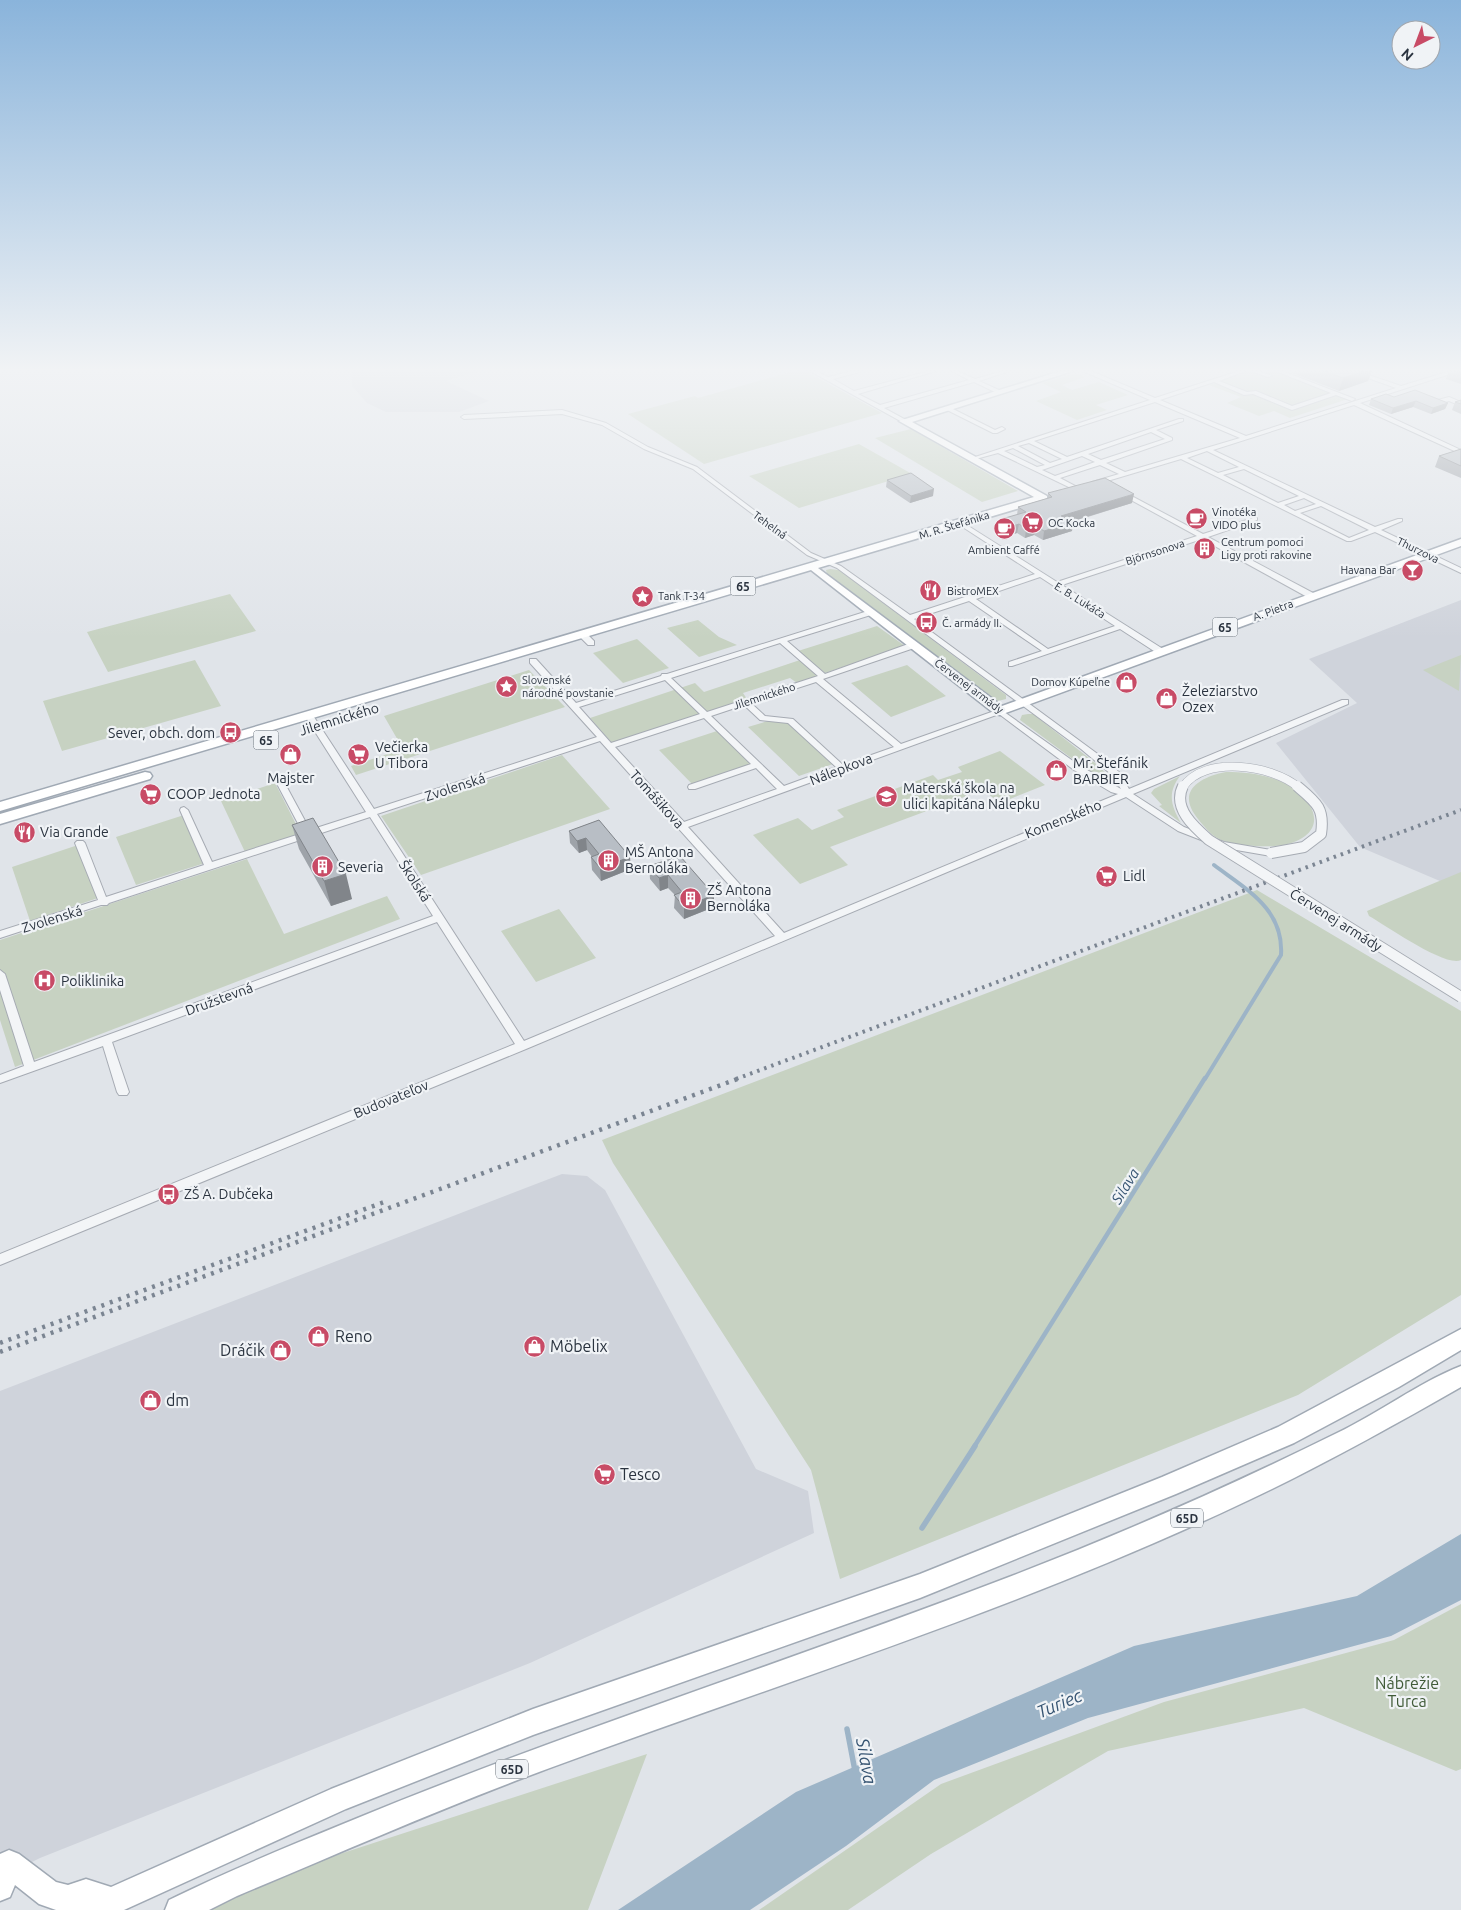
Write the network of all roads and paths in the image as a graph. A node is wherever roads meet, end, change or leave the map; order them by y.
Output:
1 (676, 460) edge
2 (976, 460) edge
3 (1020, 460) edge
4 (1041, 460) edge
5 (1064, 460) edge
6 (1098, 460) edge
7 (1108, 460) edge
8 (1171, 460) edge
9 (1187, 460) edge
10 (1230, 460) edge
11 (1102, 462) junction
12 (1050, 465) junction
13 (1247, 468) junction
14 (1038, 469) junction
15 (1125, 474) junction
16 (1218, 475) junction
17 (1054, 478) junction
18 (1225, 479) junction
19 (1100, 481) junction
20 (1075, 488) junction
21 (1066, 491) edge
22 (1304, 496) junction
23 (1046, 497) joint
24 (1321, 504) junction
25 (1278, 505) junction
26 (1295, 513) junction
27 (1255, 519) dead end
28 (1400, 520) dead end
29 (960, 523) junction
30 (1376, 530) junction
31 (1203, 537) junction
32 (1461, 542) edge
33 (1426, 554) junction
34 (826, 563) junction
35 (816, 571) junction
36 (1461, 572) edge
37 (1040, 575) junction
38 (1056, 585) junction
39 (1312, 596) junction
40 (970, 598) junction
41 (871, 612) junction
42 (909, 618) junction
43 (1121, 626) junction
44 (587, 639) junction
45 (780, 640) junction
46 (914, 645) junction
47 (1160, 651) junction
48 (1048, 652) junction
49 (533, 661) junction
50 (1012, 664) dead end
51 (665, 676) junction
52 (821, 678) junction
53 (746, 702) junction
54 (1024, 702) junction
55 (1345, 702) dead end
56 (575, 706) junction
57 (1000, 711) junction
58 (705, 715) junction
59 (312, 721) junction
60 (602, 738) junction
61 (609, 746) junction
62 (898, 746) junction
63 (757, 765) junction
64 (842, 768) junction
65 (279, 780) dead end
66 (692, 787) dead end
67 (784, 790) junction
68 (1126, 794) junction
69 (0, 807) edge
70 (184, 810) dead end
71 (372, 815) junction
72 (0, 819) edge
73 (682, 826) junction
74 (309, 836) junction
75 (80, 843) dead end
76 (210, 867) junction
77 (104, 902) junction
78 (439, 918) junction
79 (0, 935) edge
80 (781, 936) junction
81 (0, 974) edge
82 (1461, 997) edge
83 (106, 1039) junction
84 (522, 1046) junction
85 (30, 1068) junction
86 (0, 1079) edge
87 (123, 1092) dead end
88 (0, 1260) edge
89 (1461, 1340) edge
90 (1461, 1376) edge
91 (0, 1887) edge
92 (102, 1906) edge
93 (179, 1910) edge

1 - 34 street, Tehelná
2 - 23 main road, 65
3 - 14 street
4 - 12 street
5 - 12 street
6 - 11 street
7 - 11 street
8 - 15 street
9 - 16 street, Thurzova
10 - 13 street, Thurzova
11 - 15 street
11 - 17 street
12 - 14 street
13 - 16 street
13 - 18 street
13 - 22 street, Thurzova
14 - 17 street
15 - 19 street
16 - 18 street, Thurzova
17 - 20 street
18 - 25 street, Thurzova
19 - 20 street
19 - 31 street
20 - 21 street
22 - 24 street, Thurzova
22 - 25 street
23 - 29 main road, M. R. Štefánika / 65
24 - 26 street
24 - 30 street, Thurzova
25 - 26 street, Thurzova
26 - 30 street, Thurzova
27 - 31 street, Björnsonova
28 - 30 street, Thurzova
29 - 34 main road, M. R. Štefánika / 65
29 - 37 street, E. B. Lukáča
30 - 33 street, Thurzova
31 - 38 street, Björnsonova
31 - 39 street
32 - 33 main road, A. Pietra / 65
33 - 36 street, Thurzova
33 - 39 main road, A. Pietra / 65
34 - 35 main road
34 - 42 street, Červenej armády
34 - 44 main road, Jilemnického / 65
35 - 41 main road, Červenej armády
35 - 44 main road, Jilemnického / 65
37 - 38 street, E. B. Lukáča
37 - 40 street, E. B. Lukáča
38 - 43 street, E. B. Lukáča
39 - 47 main road, A. Pietra / 65
40 - 42 street, E. B. Lukáča
40 - 48 street
41 - 45 street
41 - 46 main road, Červenej armády
42 - 54 street, Červenej armády
43 - 47 street, E. B. Lukáča
43 - 48 street, E. B. Lukáča
44 - 49 main road, Jilemnického / 65
44 - 59 main road, Jilemnického / 65
45 - 51 street
45 - 52 street
46 - 52 street, Jilemnického
46 - 57 main road, Červenej armády
47 - 54 main road, A. Pietra / 65
48 - 50 street, E. B. Lukáča
49 - 56 street, Tomášikova
49 - 59 main road, Jilemnického / 65
51 - 56 street
51 - 58 street
52 - 53 street, Jilemnického
52 - 62 street
53 - 58 street, Jilemnického
53 - 64 street
54 - 57 main road, A. Pietra / 65
54 - 68 street, Červenej armády
55 - 68 street, Komenského
56 - 60 street, Tomášikova
57 - 62 street, Nálepkova
57 - 68 street, Červenej armády
58 - 61 street, Jilemnického
58 - 63 street
59 - 69 main road, Jilemnického / 65
59 - 71 street, Školská
59 - 72 main road, Jilemnického / 65
60 - 61 street, Tomášikova
60 - 71 street, Zvolenská
61 - 73 street, Tomášikova
62 - 64 street, Nálepkova
63 - 66 street
63 - 67 street
64 - 67 street, Nálepkova
65 - 74 street
67 - 73 street, Nálepkova
68 - 80 street, Komenského
68 - 82 street, Červenej armády, bridge
70 - 76 street
71 - 74 street, Zvolenská
71 - 78 street, Školská
73 - 80 street, Tomášikova
74 - 76 street, Zvolenská
75 - 77 street
76 - 77 street, Zvolenská
77 - 79 street, Zvolenská
78 - 83 street, Družstevná
78 - 84 street, Školská
80 - 84 street, Budovateľov
81 - 85 street
83 - 85 street, Družstevná
83 - 87 street
84 - 88 street, Budovateľov
85 - 86 street, Družstevná
89 - 92 main road
90 - 93 main road, 65D
91 - 92 main road

